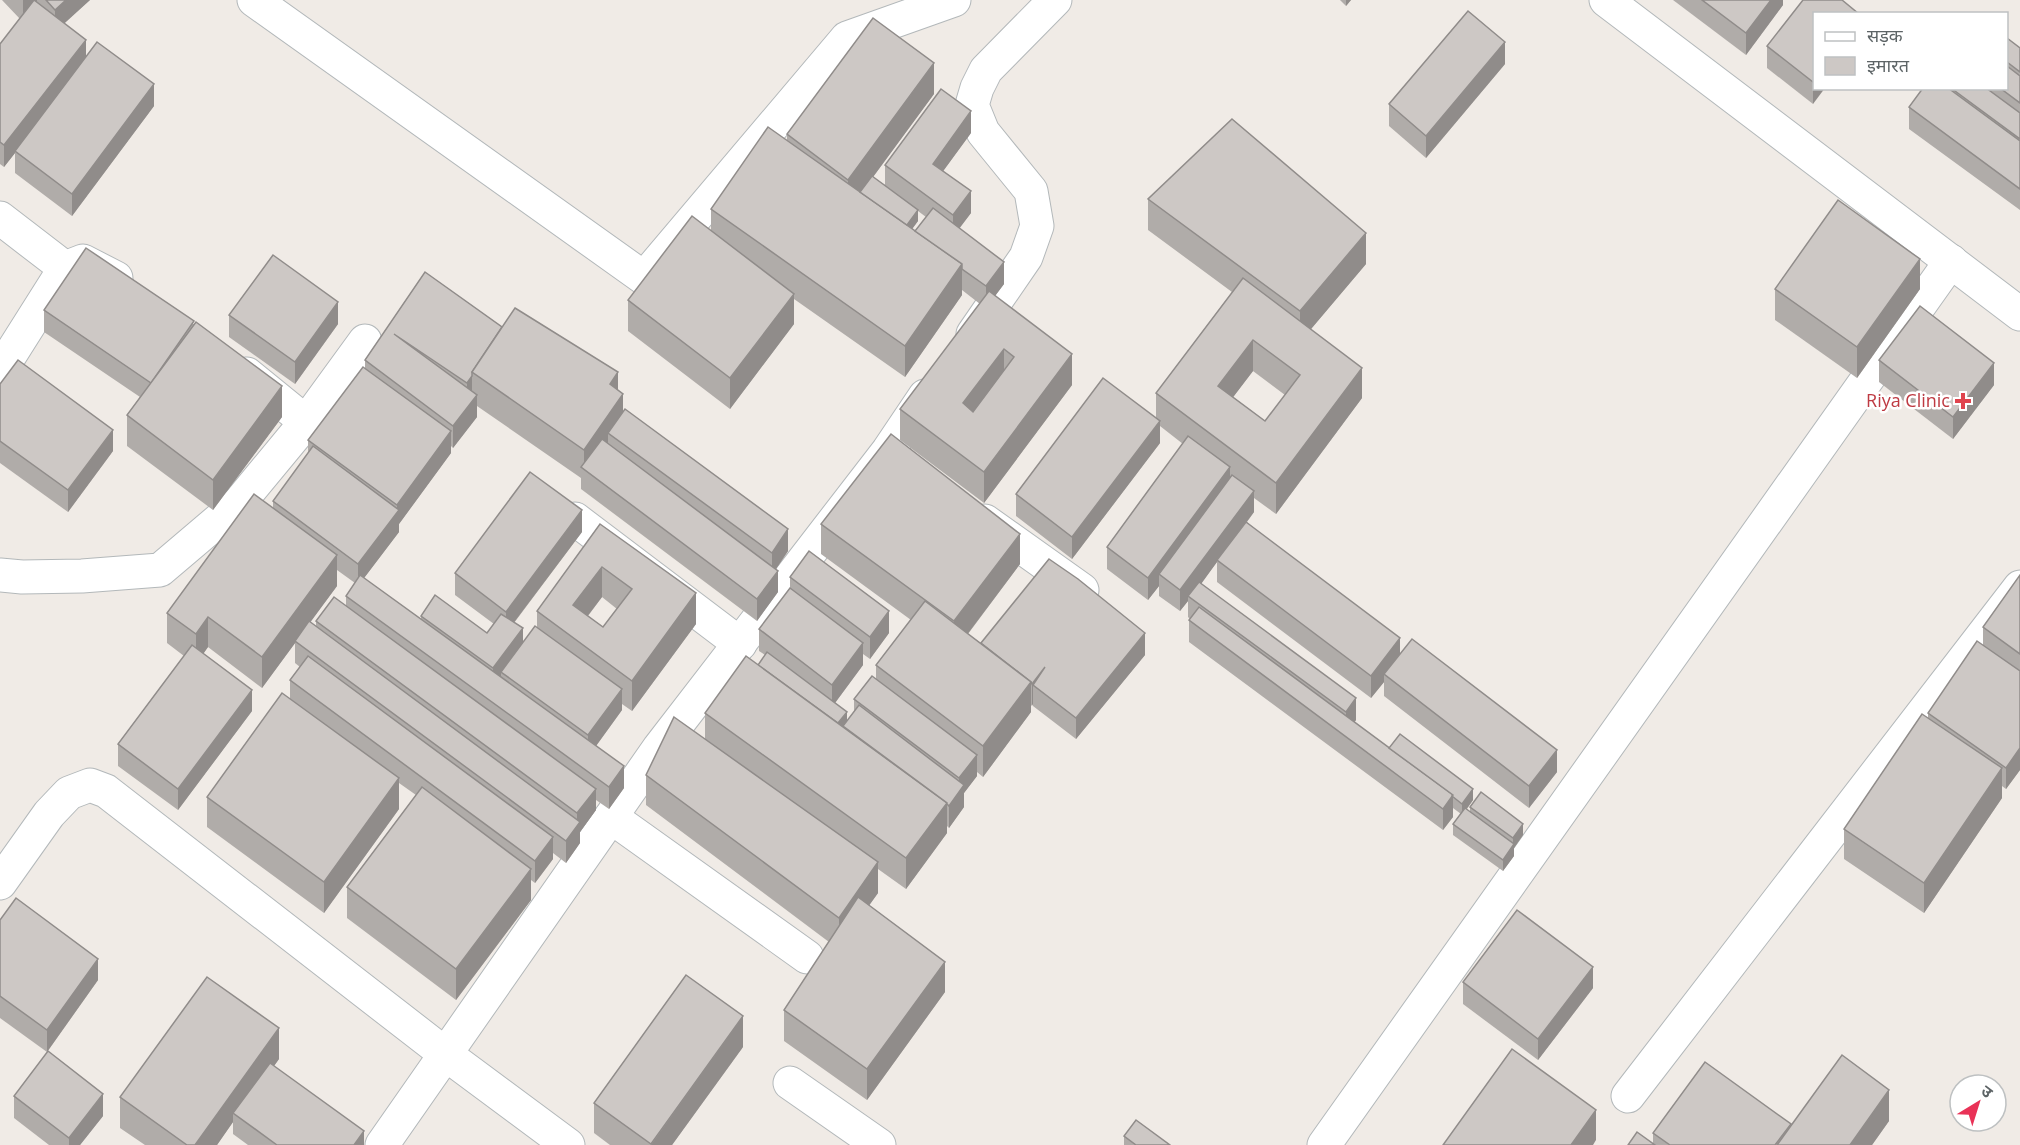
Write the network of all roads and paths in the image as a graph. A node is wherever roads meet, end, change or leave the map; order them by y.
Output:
1 (254, 0) edge
2 (954, 0) edge
3 (1055, 0) edge
4 (1606, 0) edge
5 (0, 218) edge
6 (1951, 261) junction
7 (65, 268) junction
8 (142, 291) edge
9 (2020, 314) edge
10 (365, 341) dead end
11 (224, 355) edge
12 (0, 370) edge
13 (306, 422) junction
14 (966, 507) edge
15 (575, 519) edge
16 (0, 575) edge
17 (2020, 587) edge
18 (1110, 611) edge
19 (740, 644) junction
20 (611, 817) junction
21 (0, 883) edge
22 (807, 957) dead end
23 (444, 1053) junction
24 (790, 1083) dead end
25 (1628, 1096) dead end
26 (382, 1145) edge
27 (568, 1145) edge
28 (879, 1145) edge
29 (1324, 1145) edge

1 - 2 street
3 - 19 street
4 - 6 street
5 - 7 street
6 - 9 street
6 - 29 street
7 - 8 street
7 - 12 street
10 - 13 street
11 - 13 street
13 - 16 street
14 - 18 street
15 - 19 street
17 - 25 street
19 - 20 street
20 - 22 street
20 - 23 street
21 - 23 street
23 - 26 street
23 - 27 street
24 - 28 street

